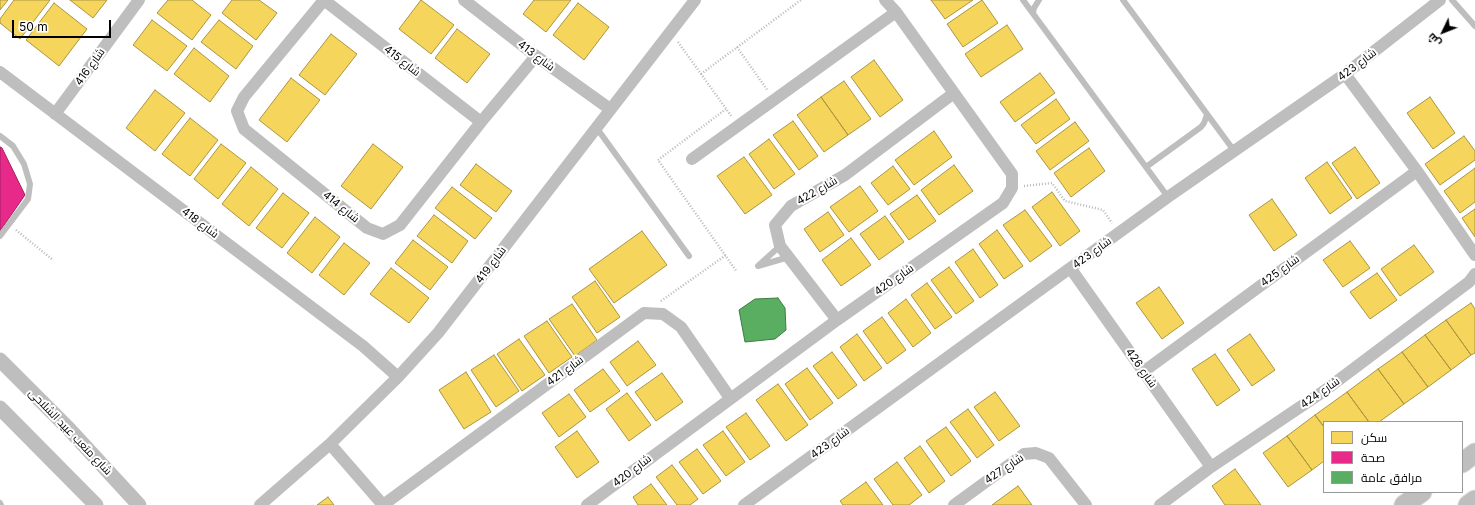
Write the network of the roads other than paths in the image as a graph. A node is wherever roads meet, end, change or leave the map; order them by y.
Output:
1 (139, 0) edge
2 (324, 0) edge
3 (464, 0) edge
4 (695, 0) edge
5 (885, 0) edge
6 (1023, 0) edge
7 (1039, 0) edge
8 (1123, 0) edge
9 (1440, 0) edge
10 (1452, 0) edge
11 (896, 12) junction
12 (1033, 13) junction
13 (1475, 26) edge
14 (536, 56) junction
15 (0, 72) edge
16 (1345, 74) junction
17 (954, 93) junction
18 (610, 109) junction
19 (55, 114) junction
20 (1207, 114) junction
21 (481, 122) junction
22 (596, 127) junction
23 (0, 136) edge
24 (1234, 152) junction
25 (692, 159) dead end
26 (1146, 166) junction
27 (1417, 170) junction
28 (1168, 197) junction
29 (0, 236) edge
30 (780, 246) junction
31 (1475, 255) edge
32 (690, 256) dead end
33 (789, 256) junction
34 (1071, 269) junction
35 (1475, 274) edge
36 (837, 320) junction
37 (0, 360) edge
38 (1144, 372) junction
39 (398, 377) junction
40 (730, 398) junction
41 (0, 409) edge
42 (330, 444) junction
43 (1475, 453) edge
44 (1463, 462) edge
45 (1211, 467) junction
46 (1421, 493) edge
47 (1475, 500) edge
48 (757, 501) edge
49 (96, 505) edge
50 (139, 505) edge
51 (260, 505) edge
52 (383, 505) edge
53 (587, 505) edge
54 (744, 505) edge
55 (954, 505) edge
56 (1086, 505) edge
57 (1160, 505) edge
58 (1404, 505) edge
59 (1468, 505) edge

1 - 19 street, شارع 416
2 - 21 street, شارع 415
2 - 21 street, شارع 414
3 - 14 street, شارع 413
4 - 18 street, شارع 419
5 - 11 street
6 - 12 lane
7 - 12 lane
8 - 20 lane
9 - 16 street, شارع 423
10 - 13 lane
11 - 17 street
11 - 25 street
12 - 26 lane
14 - 18 street, شارع 413
14 - 21 street, شارع 414
15 - 19 street, شارع 418
16 - 24 street, شارع 423
16 - 27 street
17 - 30 street, شارع 422
17 - 36 street, شارع 420
18 - 22 street, شارع 419
19 - 39 street, شارع 418
20 - 24 lane
20 - 26 lane
22 - 32 lane
22 - 39 street, شارع 419
23 - 29 lane
24 - 28 street, شارع 423
26 - 28 lane
27 - 31 street
27 - 38 street, شارع 425
28 - 34 street, شارع 423
30 - 33 street, شارع 422
30 - 33 lane
33 - 36 street, شارع 422
34 - 38 street, شارع 426
34 - 48 street, شارع 423
35 - 45 street, شارع 424
36 - 40 street, شارع 420
37 - 50 street, شارع متعب عبيد الشلاحى
38 - 45 street, شارع 426
39 - 42 street, شارع 419
40 - 52 street, شارع 421
40 - 53 street, شارع 420
41 - 49 street
42 - 51 street, شارع 419
42 - 52 street
43 - 44 main road
45 - 57 street, شارع 424
46 - 58 main road
47 - 59 main road
48 - 54 street, شارع 423
55 - 56 street, شارع 427

